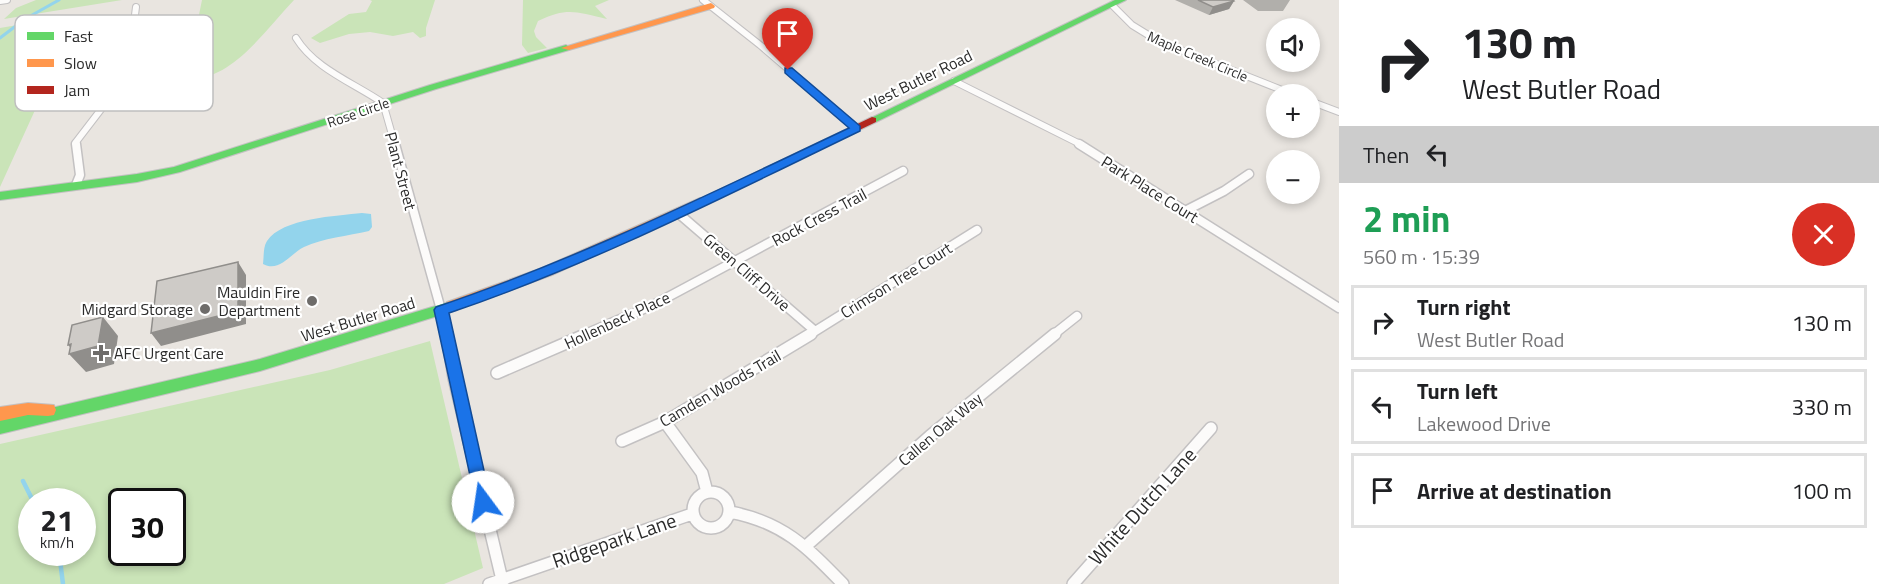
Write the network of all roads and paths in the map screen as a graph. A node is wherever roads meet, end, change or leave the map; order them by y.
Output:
1 (7, 0) edge
2 (0, 1) edge
3 (1114, 2) edge
4 (707, 3) edge
5 (136, 7) dead end
6 (135, 15) edge
7 (296, 38) dead end
8 (954, 81) junction
9 (1267, 84) edge
10 (383, 103) junction
11 (1320, 105) edge
12 (100, 111) edge
13 (1339, 112) edge
14 (857, 128) junction
15 (903, 171) dead end
16 (1249, 174) dead end
17 (76, 185) junction
18 (0, 196) edge
19 (1185, 211) junction
20 (678, 213) junction
21 (977, 230) dead end
22 (735, 262) junction
23 (1339, 308) edge
24 (441, 310) junction
25 (1077, 316) dead end
26 (815, 330) junction
27 (497, 373) dead end
28 (57, 411) junction
29 (0, 414) edge
30 (665, 422) junction
31 (0, 428) edge
32 (1211, 428) dead end
33 (622, 441) dead end
34 (707, 492) junction
35 (730, 512) junction
36 (692, 514) junction
37 (806, 546) junction
38 (503, 581) edge
39 (489, 584) edge
40 (843, 584) edge
41 (1073, 584) edge

1 - 2 street
3 - 8 main road, West Butler Road
3 - 9 street, Maple Creek Circle
4 - 10 main road, Rose Circle
4 - 14 street
5 - 6 street
7 - 10 street
8 - 14 main road, West Butler Road
8 - 19 street, Park Place Court
10 - 17 main road, Rose Circle
10 - 24 street, Plant Street
11 - 13 street
12 - 17 street
14 - 20 main road, West Butler Road
15 - 22 street, Rock Cress Trail
16 - 19 street
17 - 18 main road, Rose Circle
19 - 23 street, Park Place Court
20 - 22 street, Green Cliff Drive
20 - 24 main road, West Butler Road
21 - 26 street, Crimson Tree Court
22 - 26 street, Green Cliff Drive
22 - 27 street, Hollenbeck Place
24 - 28 main road, West Butler Road
24 - 38 street, Plant Street
25 - 37 street, Callen Oak Way
26 - 30 street, Camden Woods Trail
28 - 29 main road, West Butler Road
28 - 31 main road, West Butler Road
30 - 33 street, Camden Woods Trail
30 - 34 street
32 - 41 street, White Dutch Lane
34 - 35 street
34 - 36 street
35 - 36 street
35 - 37 street
36 - 38 street, Ridgepark Lane
37 - 40 street
38 - 39 street, Ridgepark Lane

